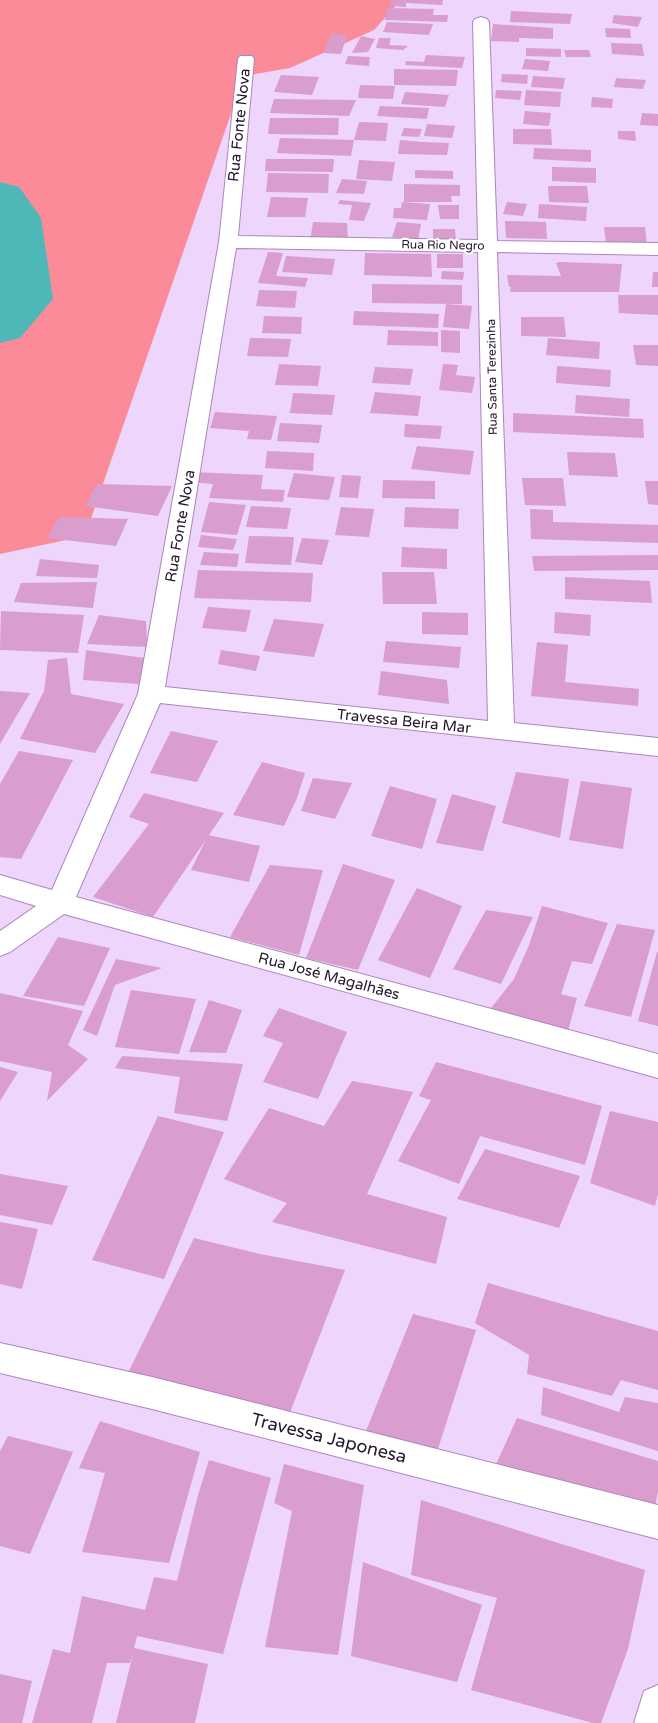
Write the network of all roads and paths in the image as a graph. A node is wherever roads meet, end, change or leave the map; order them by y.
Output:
1 (481, 22) dead end
2 (246, 59) dead end
3 (228, 242) junction
4 (489, 246) junction
5 (658, 249) edge
6 (151, 694) junction
7 (501, 732) junction
8 (658, 747) edge
9 (0, 885) edge
10 (60, 903) junction
11 (0, 945) edge
12 (658, 1066) edge
13 (0, 1358) edge
14 (658, 1522) edge
15 (658, 1704) edge
16 (654, 1723) edge

1 - 4 street, Rua Santa Terezinha
2 - 3 street, Rua Fonte Nova
3 - 4 street, Rua Rio Negro
3 - 6 street, Rua Fonte Nova
4 - 5 street, Rua Rio Negro
4 - 7 street, Rua Santa Terezinha
6 - 7 street, Travessa Beira Mar
6 - 10 street, Rua Fonte Nova
7 - 8 street, Travessa Beira Mar
9 - 10 street, Rua José Magalhães
10 - 11 street
10 - 12 street, Rua José Magalhães
13 - 14 street, Travessa Japonesa
15 - 16 street

